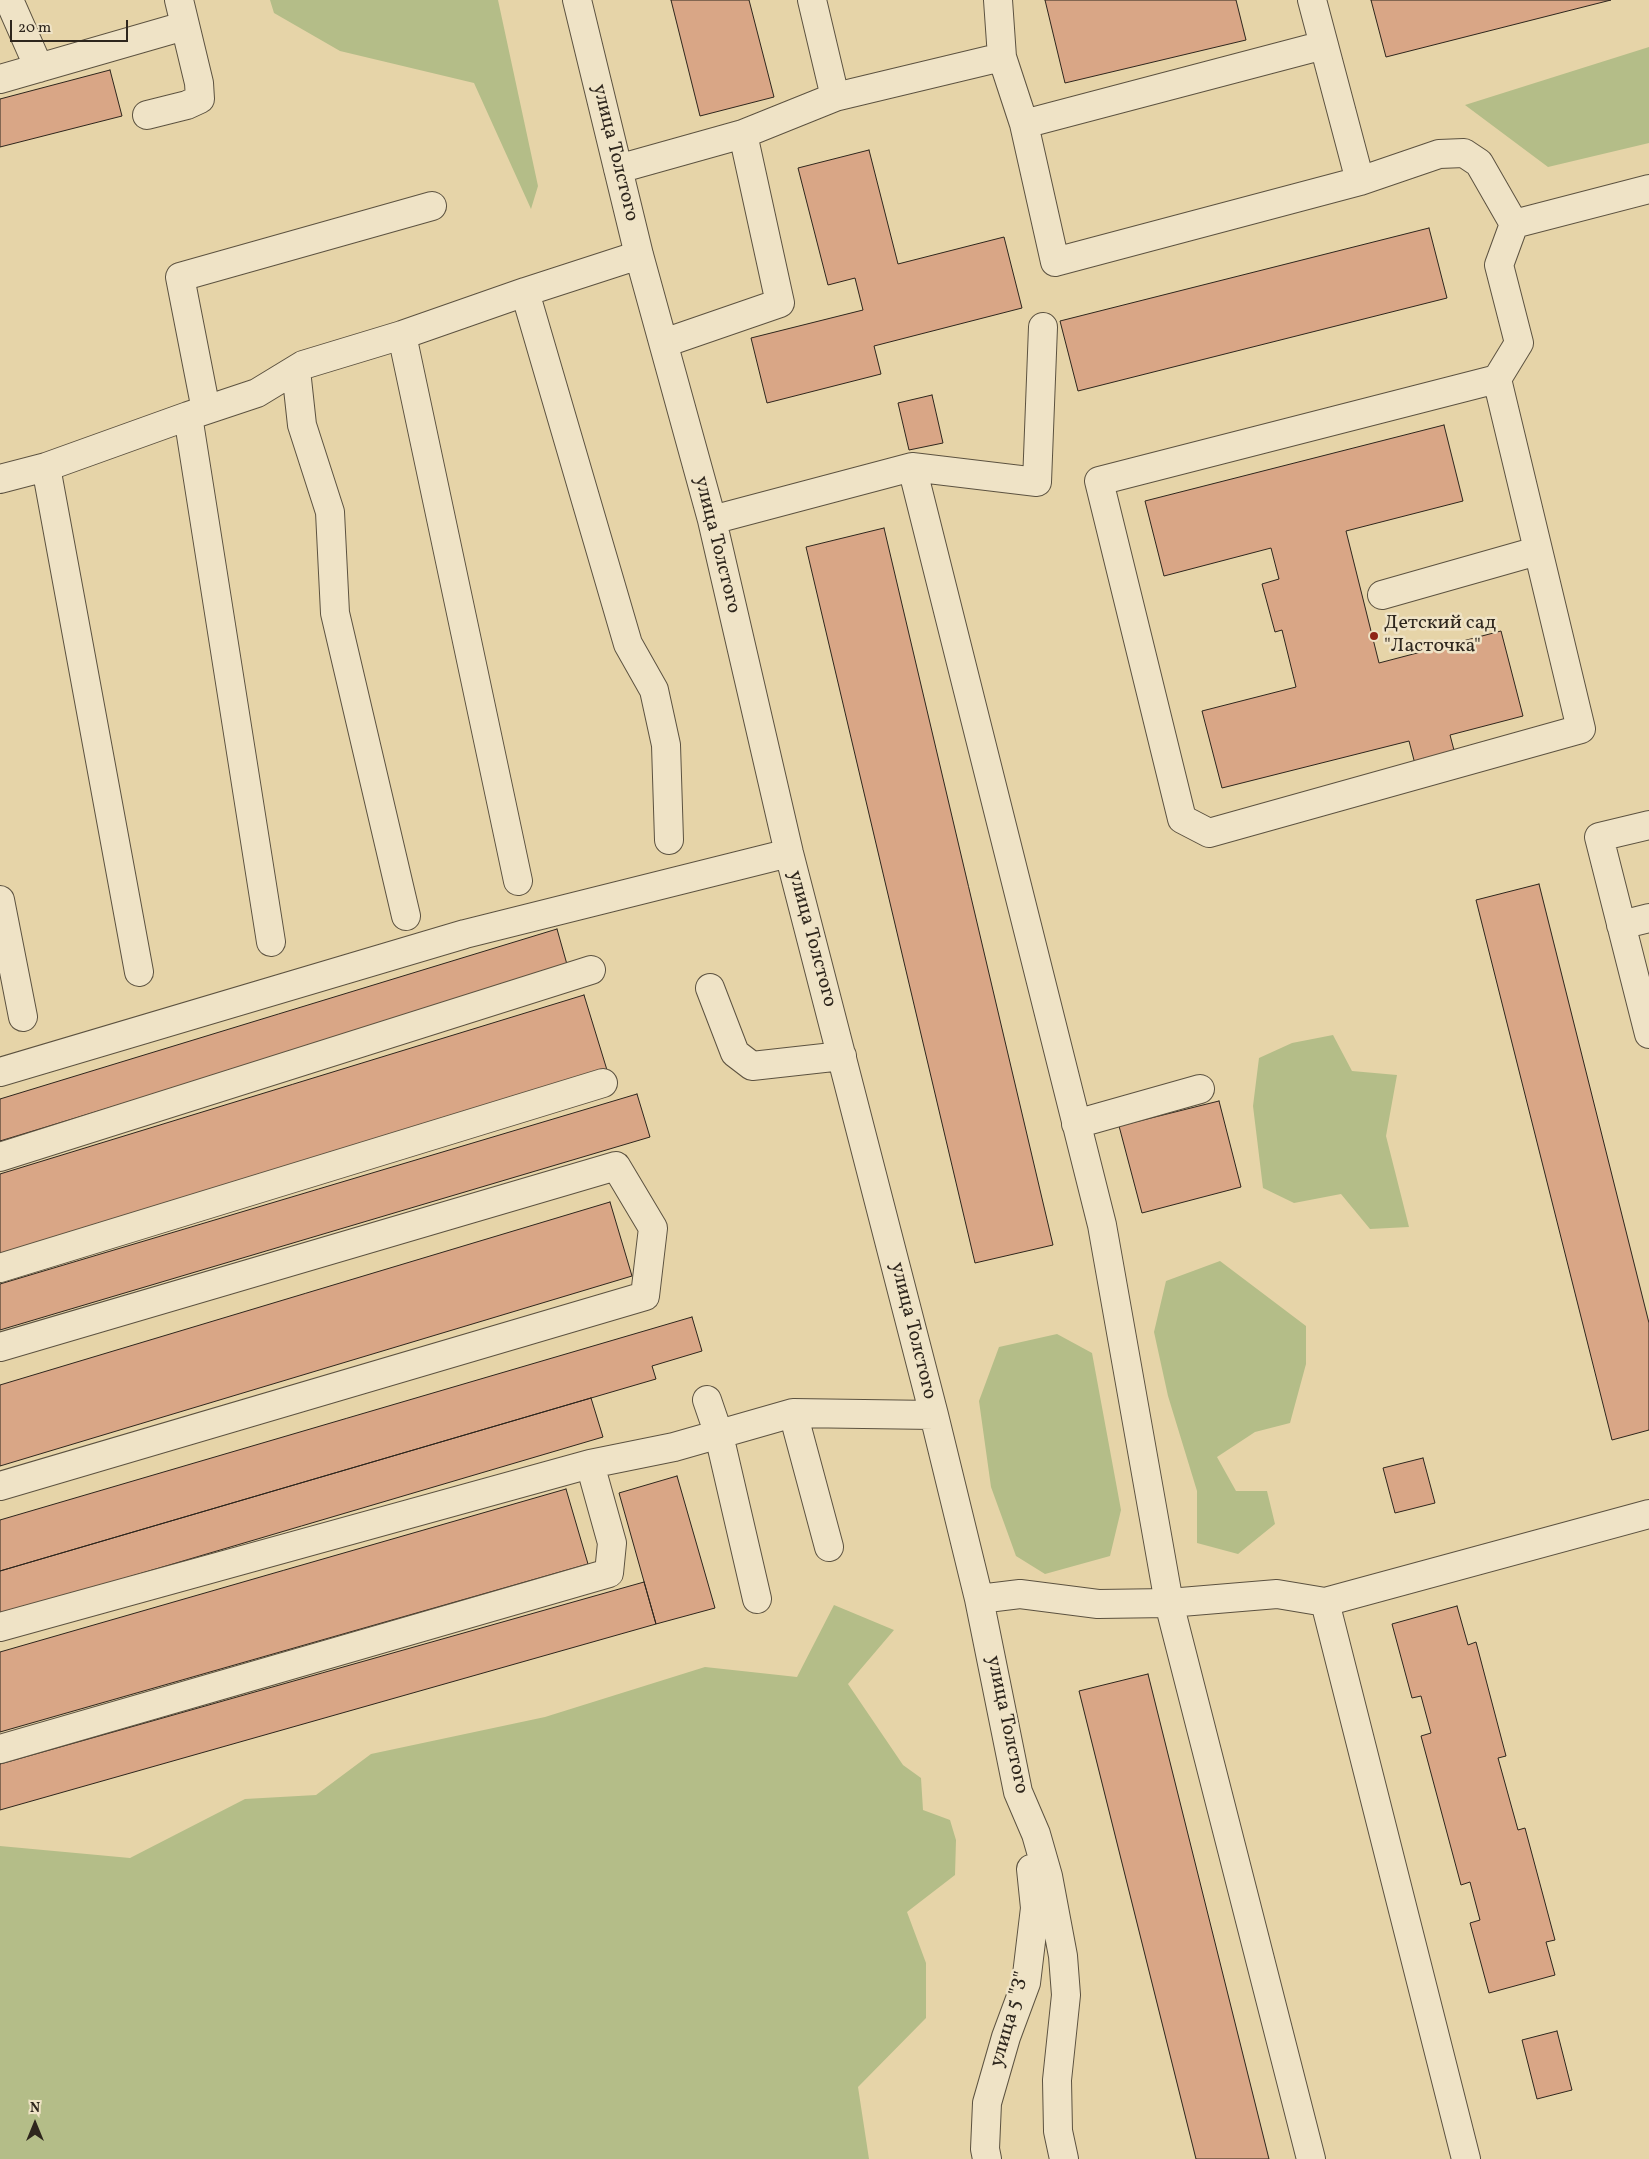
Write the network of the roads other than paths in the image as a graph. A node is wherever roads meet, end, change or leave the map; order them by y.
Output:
1 (9, 0) edge
2 (179, 0) edge
3 (577, 0) edge
4 (812, 0) edge
5 (998, 0) edge
6 (1312, 0) edge
7 (184, 26) junction
8 (1324, 45) junction
9 (1002, 57) junction
10 (39, 68) junction
11 (0, 79) edge
12 (835, 97) junction
13 (147, 115) dead end
14 (1024, 124) junction
15 (743, 134) junction
16 (618, 169) junction
17 (1360, 181) junction
18 (1649, 189) edge
19 (432, 206) dead end
20 (1514, 224) junction
21 (639, 255) junction
22 (524, 292) junction
23 (1043, 326) dead end
24 (402, 335) junction
25 (664, 343) junction
26 (296, 370) junction
27 (1498, 379) junction
28 (197, 413) junction
29 (46, 467) junction
30 (912, 467) junction
31 (0, 479) edge
32 (712, 520) junction
33 (1537, 551) junction
34 (1382, 594) dead end
35 (1649, 824) edge
36 (669, 840) dead end
37 (789, 853) junction
38 (518, 881) dead end
39 (0, 900) edge
40 (406, 916) dead end
41 (1649, 918) edge
42 (1621, 925) junction
43 (271, 942) dead end
44 (591, 970) dead end
45 (139, 972) dead end
46 (710, 988) dead end
47 (23, 1017) dead end
48 (1649, 1034) edge
49 (842, 1056) junction
50 (0, 1072) edge
51 (603, 1083) dead end
52 (1200, 1088) dead end
53 (1076, 1124) junction
54 (0, 1157) edge
55 (0, 1268) edge
56 (0, 1348) edge
57 (707, 1400) dead end
58 (793, 1413) junction
59 (934, 1416) junction
60 (719, 1435) junction
61 (590, 1464) junction
62 (0, 1486) edge
63 (1649, 1514) edge
64 (829, 1547) dead end
65 (757, 1599) dead end
66 (979, 1599) junction
67 (1325, 1602) junction
68 (1169, 1603) junction
69 (0, 1627) edge
70 (0, 1749) edge
71 (1018, 1792) junction
72 (1048, 1876) joint
73 (987, 2159) edge
74 (1064, 2159) edge
75 (1311, 2159) edge
76 (1466, 2159) edge

1 - 10 street
2 - 7 street
3 - 16 street, улица Толстого
4 - 12 street
5 - 9 street
6 - 8 street
7 - 10 street
7 - 13 street
8 - 14 street
8 - 17 street
9 - 12 street
9 - 14 street
10 - 11 street
12 - 15 street
14 - 17 street
15 - 16 street
15 - 25 street
16 - 21 street, улица Толстого
17 - 20 street
18 - 20 street
19 - 28 street
20 - 27 street
21 - 22 street
21 - 25 street, улица Толстого
22 - 24 street
22 - 36 street
23 - 30 street
24 - 26 street
24 - 38 street
25 - 32 street, улица Толстого
26 - 28 street
26 - 40 street
27 - 33 street
27 - 33 street
28 - 29 street
28 - 43 street
29 - 31 street
29 - 45 street
30 - 32 street
30 - 53 street
32 - 37 street, улица Толстого
33 - 34 street
35 - 42 street
37 - 49 street, улица Толстого
37 - 50 street
39 - 47 street
41 - 42 street
42 - 48 street
44 - 54 street
46 - 49 street
49 - 59 street, улица Толстого
51 - 55 street
52 - 53 street
53 - 68 street
56 - 62 street
57 - 60 street
58 - 59 street
58 - 60 street
58 - 64 street
59 - 66 street, улица Толстого
60 - 61 street
60 - 65 street
61 - 69 street
61 - 70 street
63 - 67 street
66 - 68 street
66 - 71 street, улица Толстого
67 - 68 street
67 - 76 street
68 - 75 street
71 - 72 street, улица Толстого
71 - 73 street, улица 5 "З"
72 - 74 street, улица 5 "З"

